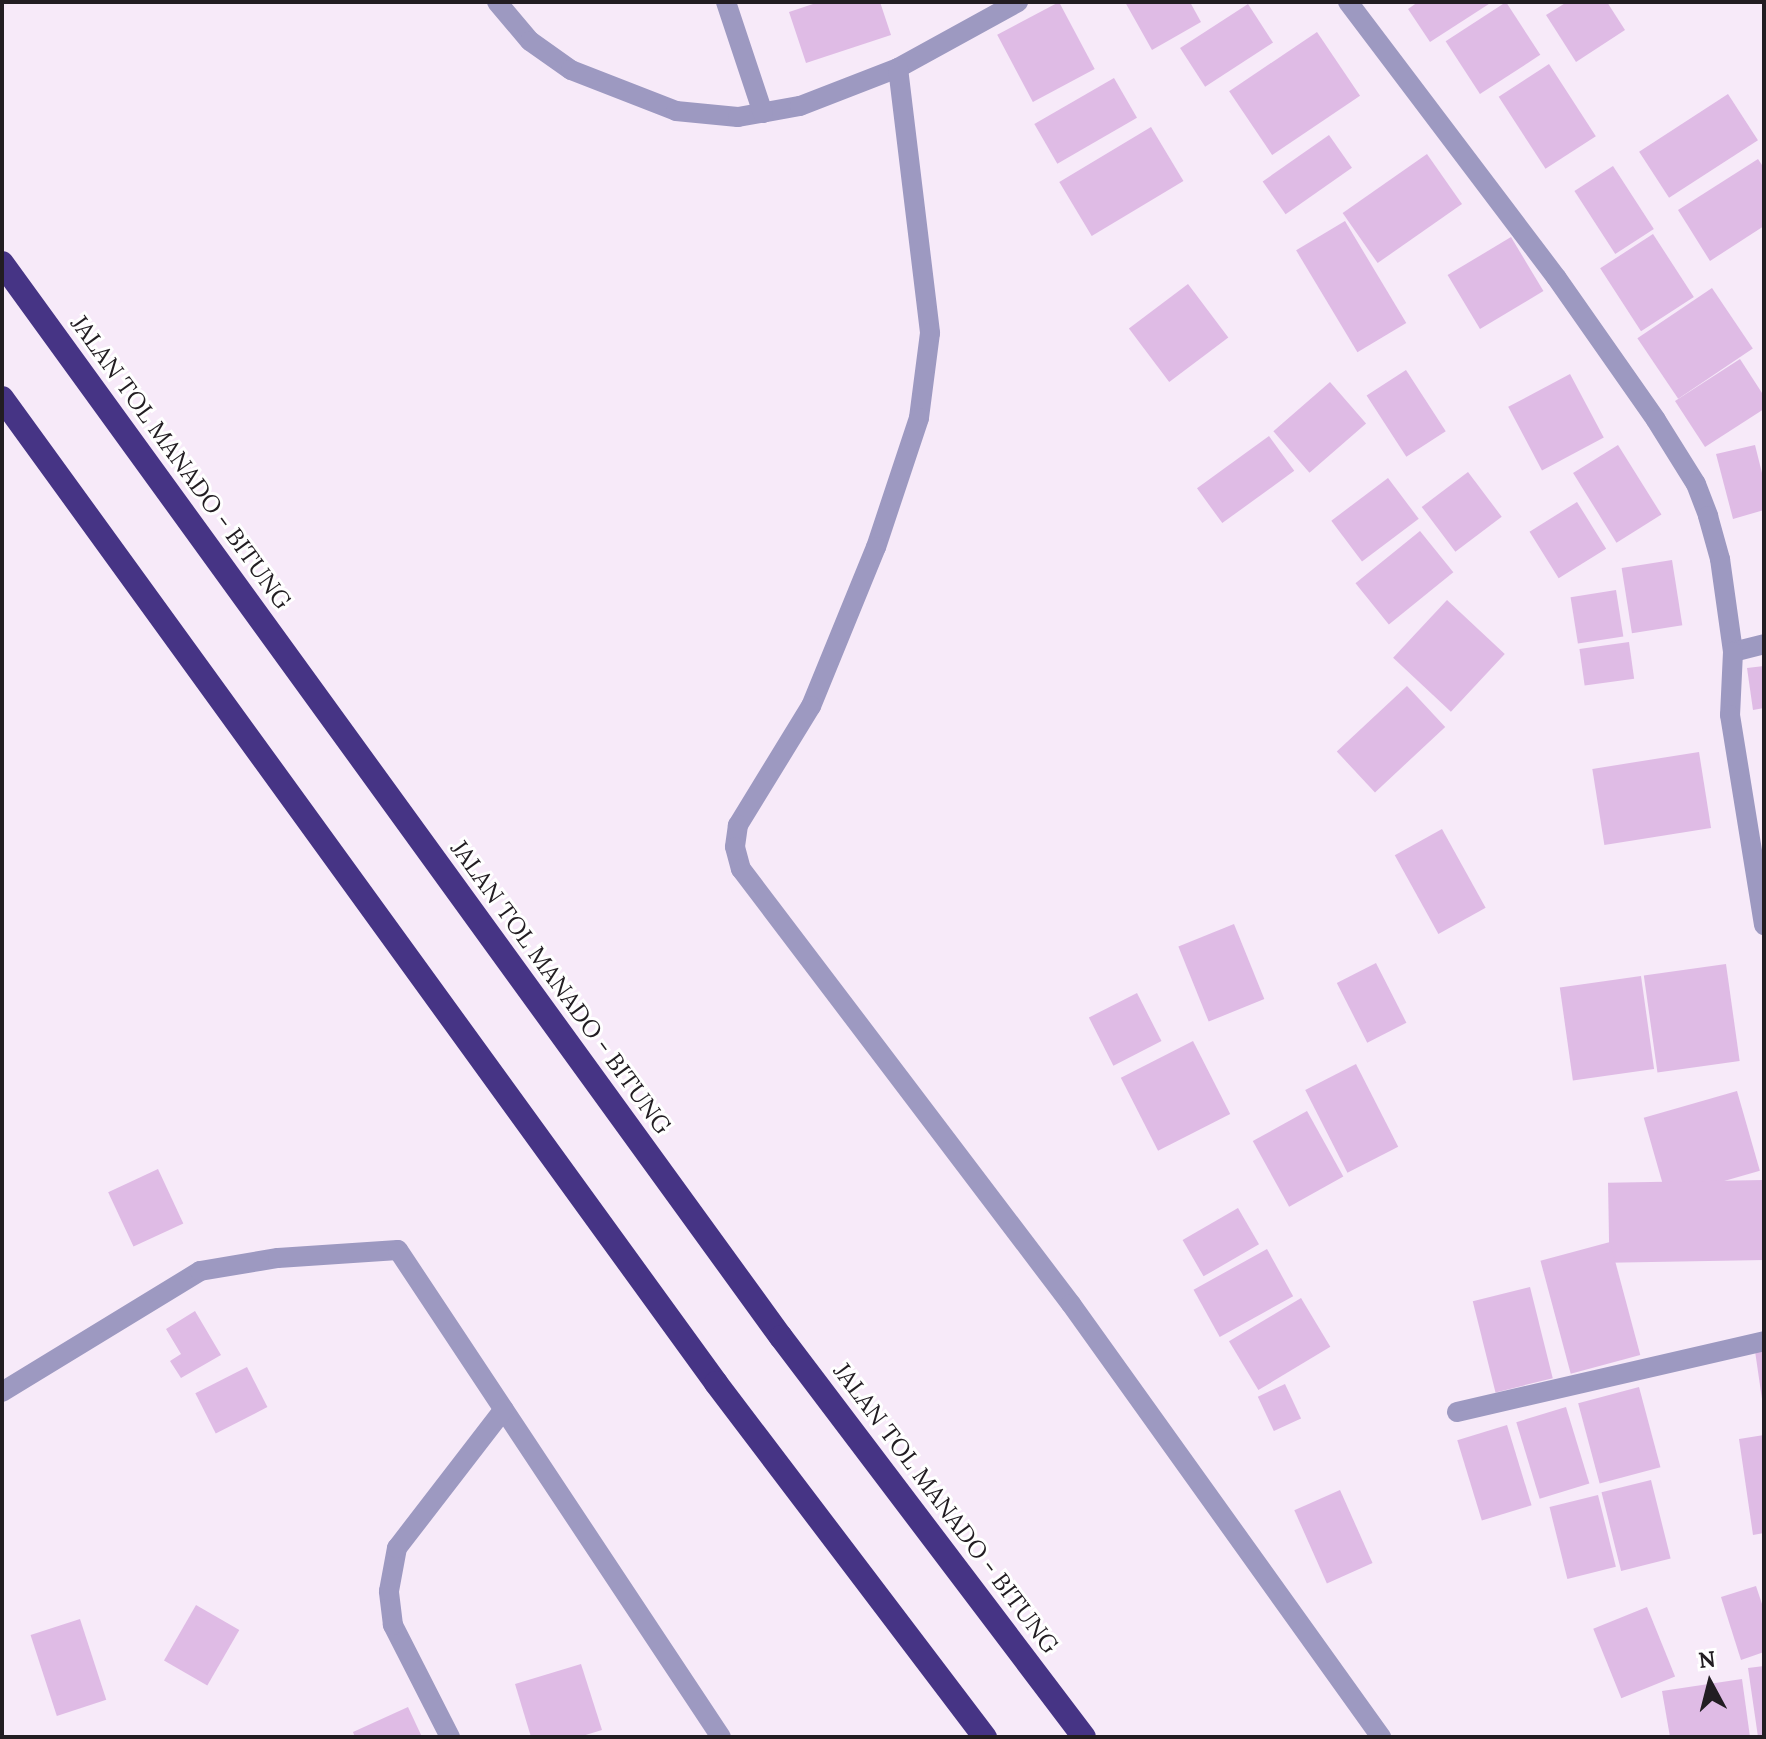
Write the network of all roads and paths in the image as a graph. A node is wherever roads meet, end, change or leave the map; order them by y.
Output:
1 (497, 2) edge
2 (726, 2) edge
3 (1018, 2) edge
4 (1348, 2) edge
5 (898, 68) junction
6 (763, 113) junction
7 (2, 263) edge
8 (2, 398) edge
9 (1764, 644) edge
10 (1733, 652) junction
11 (1764, 925) edge
12 (1764, 1341) edge
13 (2, 1392) edge
14 (504, 1409) junction
15 (1457, 1412) dead end
16 (450, 1737) edge
17 (721, 1737) edge
18 (985, 1737) edge
19 (1084, 1737) edge
20 (1381, 1737) edge

1 - 6 street
2 - 6 street
3 - 5 street
4 - 10 street
5 - 6 street
5 - 20 street
7 - 19 highway, JALAN TOL MANADO - BITUNG
8 - 18 highway
9 - 10 street
10 - 11 street
12 - 15 street
13 - 14 street
14 - 16 street
14 - 17 street

